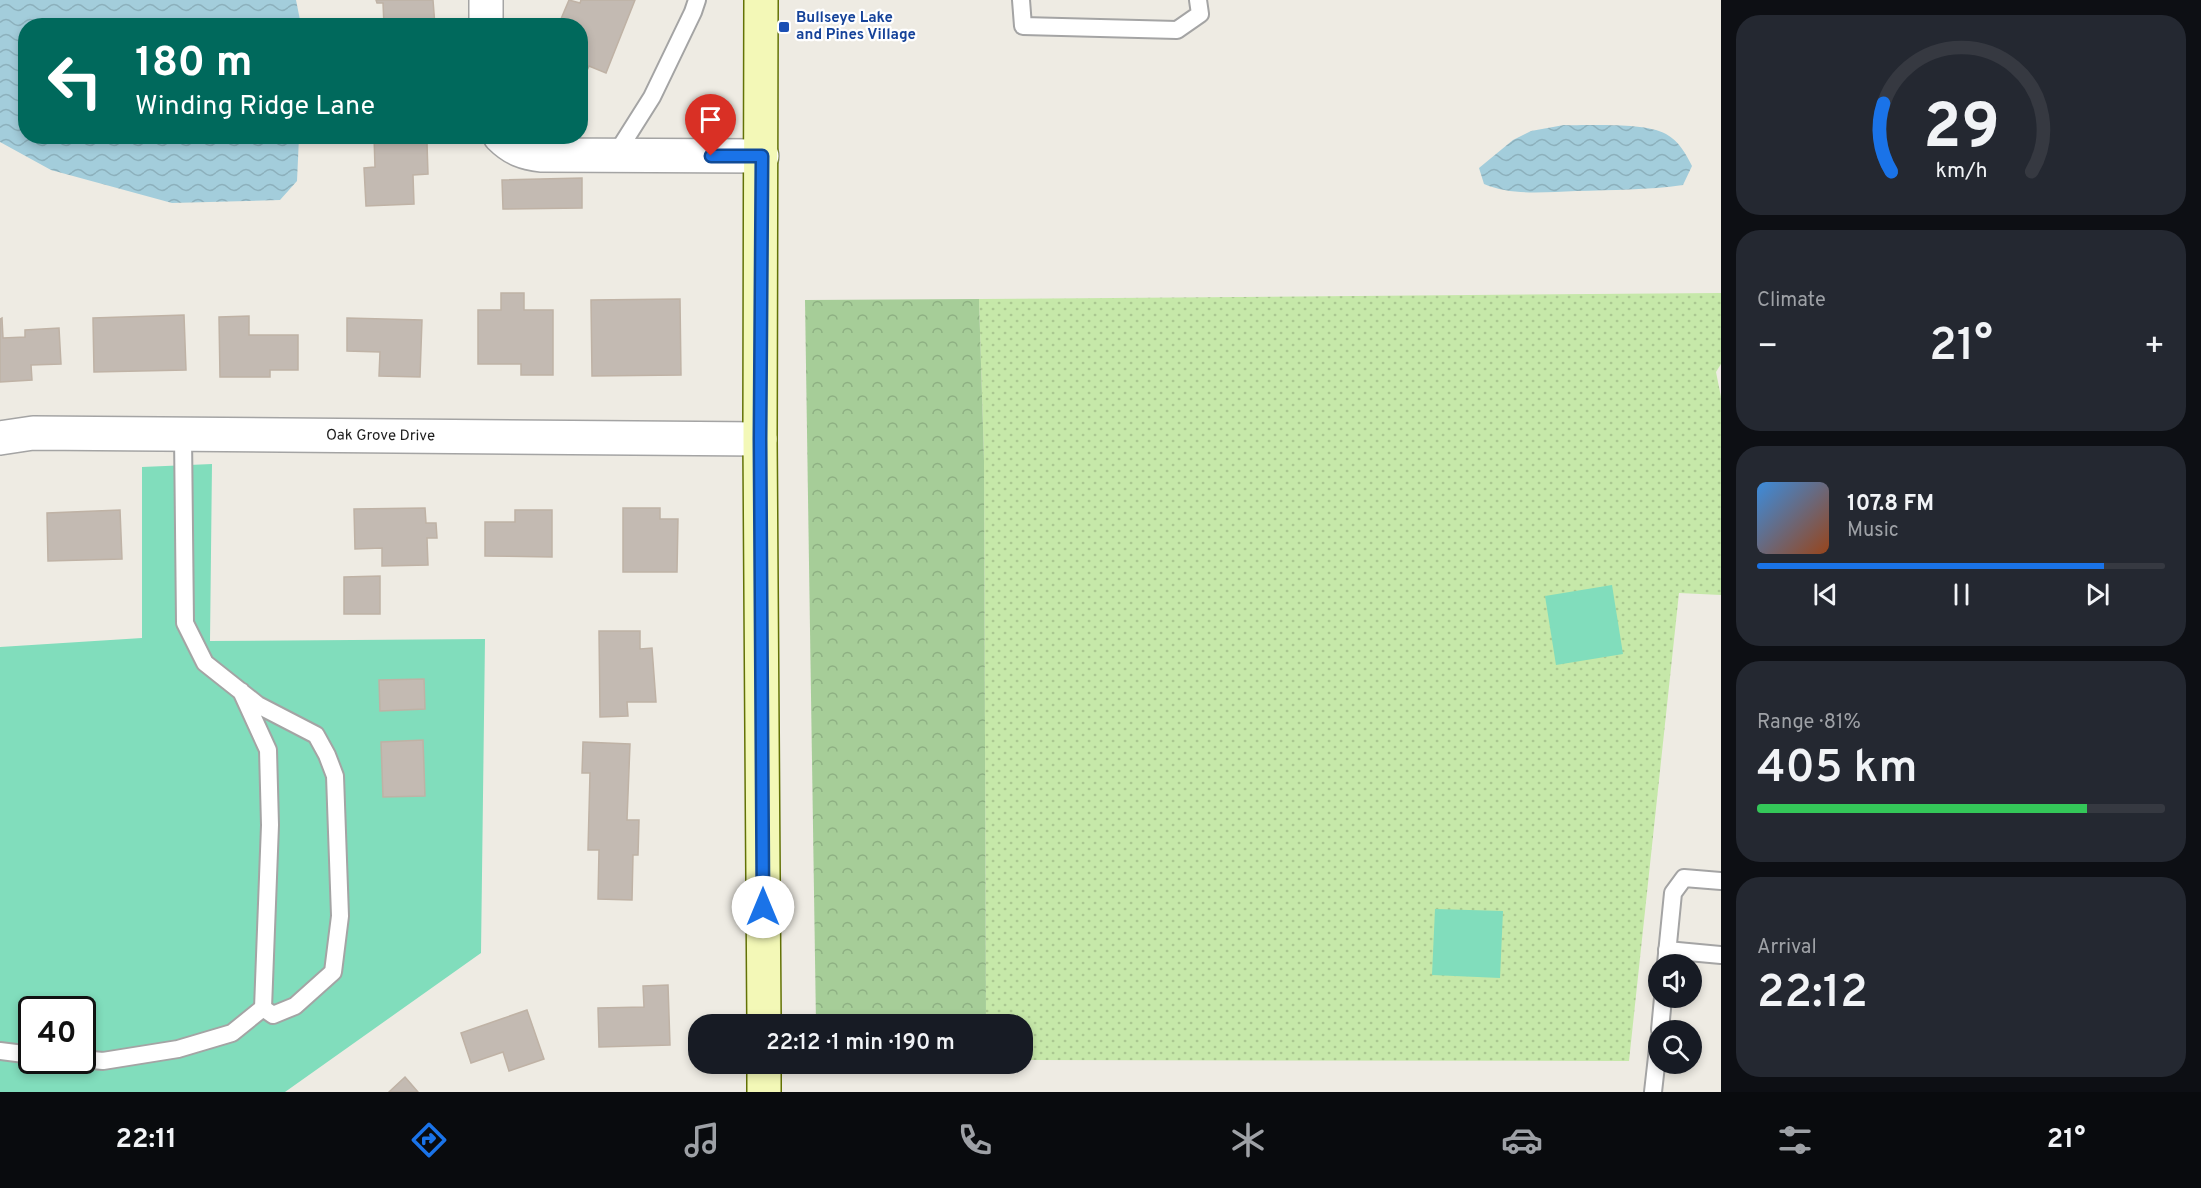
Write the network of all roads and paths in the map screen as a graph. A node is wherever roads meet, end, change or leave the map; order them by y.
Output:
1 (486, 0) edge
2 (697, 0) edge
3 (761, 0) edge
4 (1021, 0) edge
5 (1198, 0) edge
6 (486, 18) edge
7 (511, 144) edge
8 (616, 154) junction
9 (762, 156) junction
10 (183, 435) junction
11 (0, 438) edge
12 (760, 439) junction
13 (241, 691) junction
14 (1721, 881) edge
15 (1667, 954) edge
16 (1721, 955) edge
17 (1702, 956) edge
18 (263, 1008) junction
19 (764, 1014) edge
20 (0, 1051) edge
21 (18, 1053) edge
22 (96, 1060) edge
23 (764, 1074) edge
24 (1655, 1074) edge
25 (764, 1092) edge
26 (1653, 1092) edge

1 - 6 street
2 - 8 lane
3 - 9 street
4 - 5 lane
7 - 8 street
8 - 9 street
9 - 12 street
10 - 11 street, Oak Grove Drive
10 - 12 street, Oak Grove Drive
10 - 13 lane
12 - 19 street
13 - 18 lane
13 - 18 lane
14 - 15 lane
16 - 17 lane
18 - 22 lane
20 - 21 lane
23 - 25 street
24 - 26 lane

